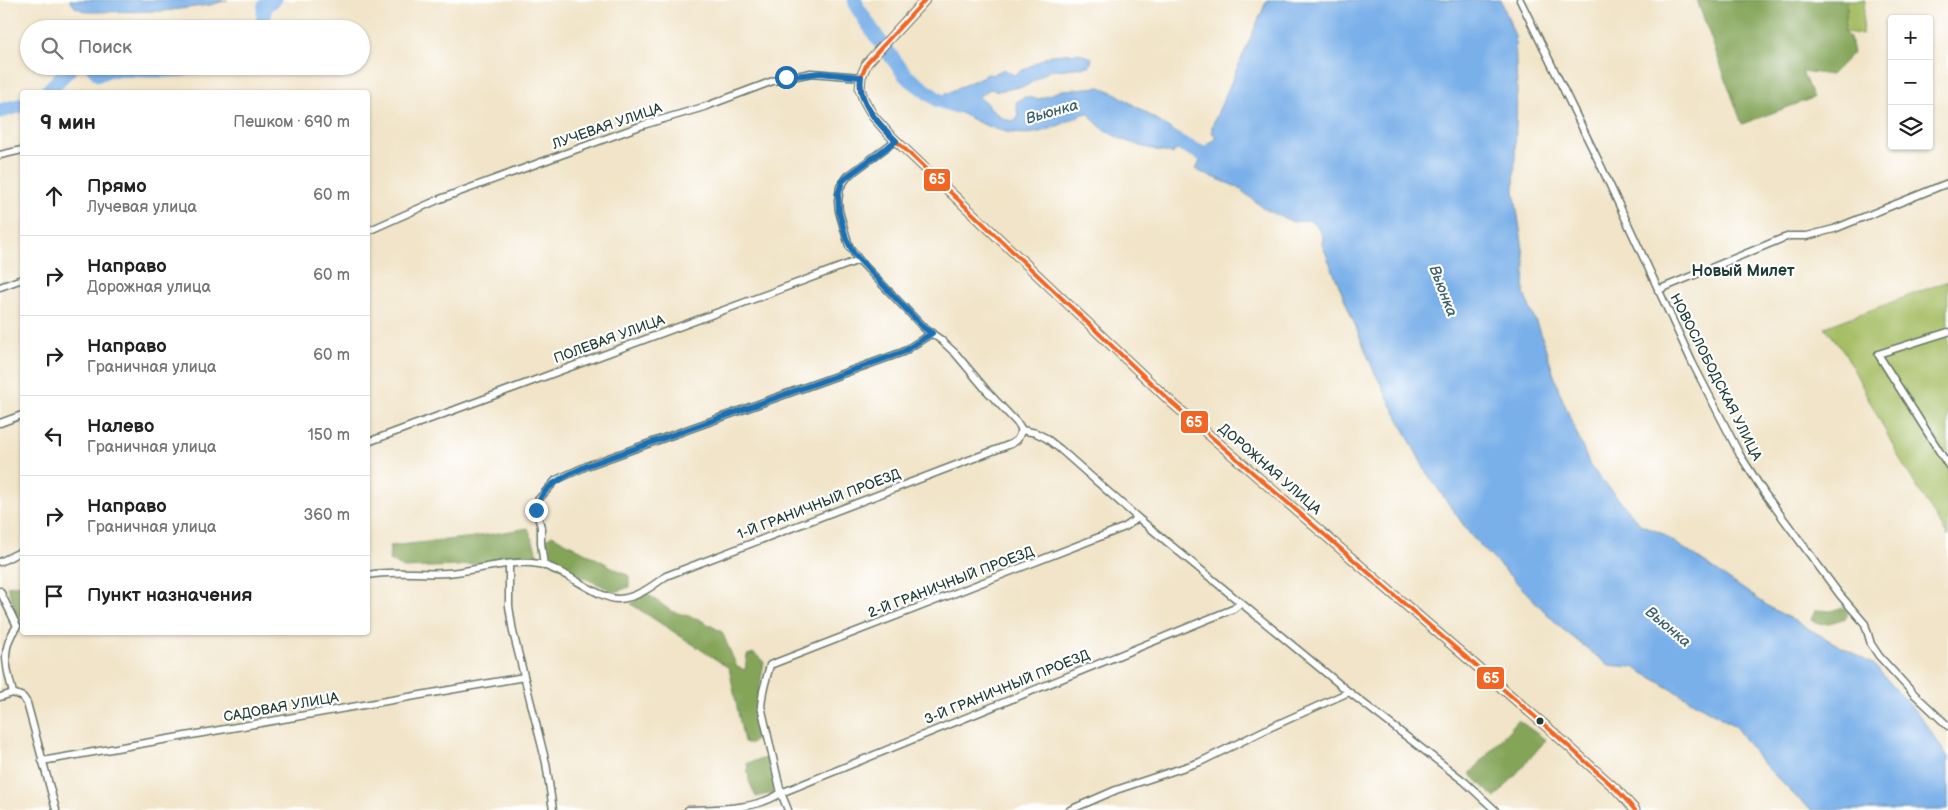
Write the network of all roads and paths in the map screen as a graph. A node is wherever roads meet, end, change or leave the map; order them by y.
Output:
1 (924, 0) edge
2 (1520, 0) edge
3 (861, 77) junction
4 (896, 141) junction
5 (20, 150) edge
6 (0, 155) edge
7 (1948, 183) edge
8 (370, 230) edge
9 (859, 260) junction
10 (20, 280) edge
11 (0, 287) edge
12 (1658, 290) junction
13 (1948, 332) edge
14 (932, 333) junction
15 (20, 415) edge
16 (0, 423) edge
17 (1022, 430) junction
18 (370, 441) edge
19 (1948, 465) edge
20 (1138, 518) junction
21 (20, 552) edge
22 (0, 562) edge
23 (508, 565) junction
24 (544, 566) junction
25 (370, 575) edge
26 (0, 591) edge
27 (1241, 603) junction
28 (20, 625) edge
29 (524, 677) junction
30 (1349, 692) junction
31 (13, 693) junction
32 (0, 697) edge
33 (1948, 726) edge
34 (42, 761) junction
35 (782, 793) junction
36 (56, 810) edge
37 (553, 810) edge
38 (688, 810) edge
39 (788, 810) edge
40 (1070, 810) edge
41 (1495, 810) edge
42 (1635, 810) edge

1 - 3 main road
2 - 12 street, НОВОСЛОБОДСКАЯ УЛИЦА
3 - 4 main road, ДОРОЖНАЯ УЛИЦА
3 - 8 street, ЛУЧЕВАЯ УЛИЦА
4 - 9 street
4 - 42 main road, ДОРОЖНАЯ УЛИЦА
5 - 6 street
7 - 12 street
9 - 14 street
9 - 18 street, ПОЛЕВАЯ УЛИЦА
10 - 11 street
12 - 33 street, НОВОСЛОБОДСКАЯ УЛИЦА
13 - 19 street
14 - 17 street
14 - 24 street
15 - 16 street
17 - 20 street
17 - 24 street, 1-Й ГРАНИЧНЫЙ ПРОЕЗД
20 - 27 street
20 - 35 street, 2-Й ГРАНИЧНЫЙ ПРОЕЗД
21 - 22 street
23 - 24 street
23 - 25 street
23 - 29 street
26 - 28 street
27 - 30 street
27 - 35 street, 3-Й ГРАНИЧНЫЙ ПРОЕЗД
28 - 31 street
29 - 34 street, САДОВАЯ УЛИЦА
29 - 37 street
30 - 40 street
30 - 41 street
31 - 32 street
31 - 34 street
34 - 36 street
35 - 38 street, 3-Й ГРАНИЧНЫЙ ПРОЕЗД
35 - 39 street

